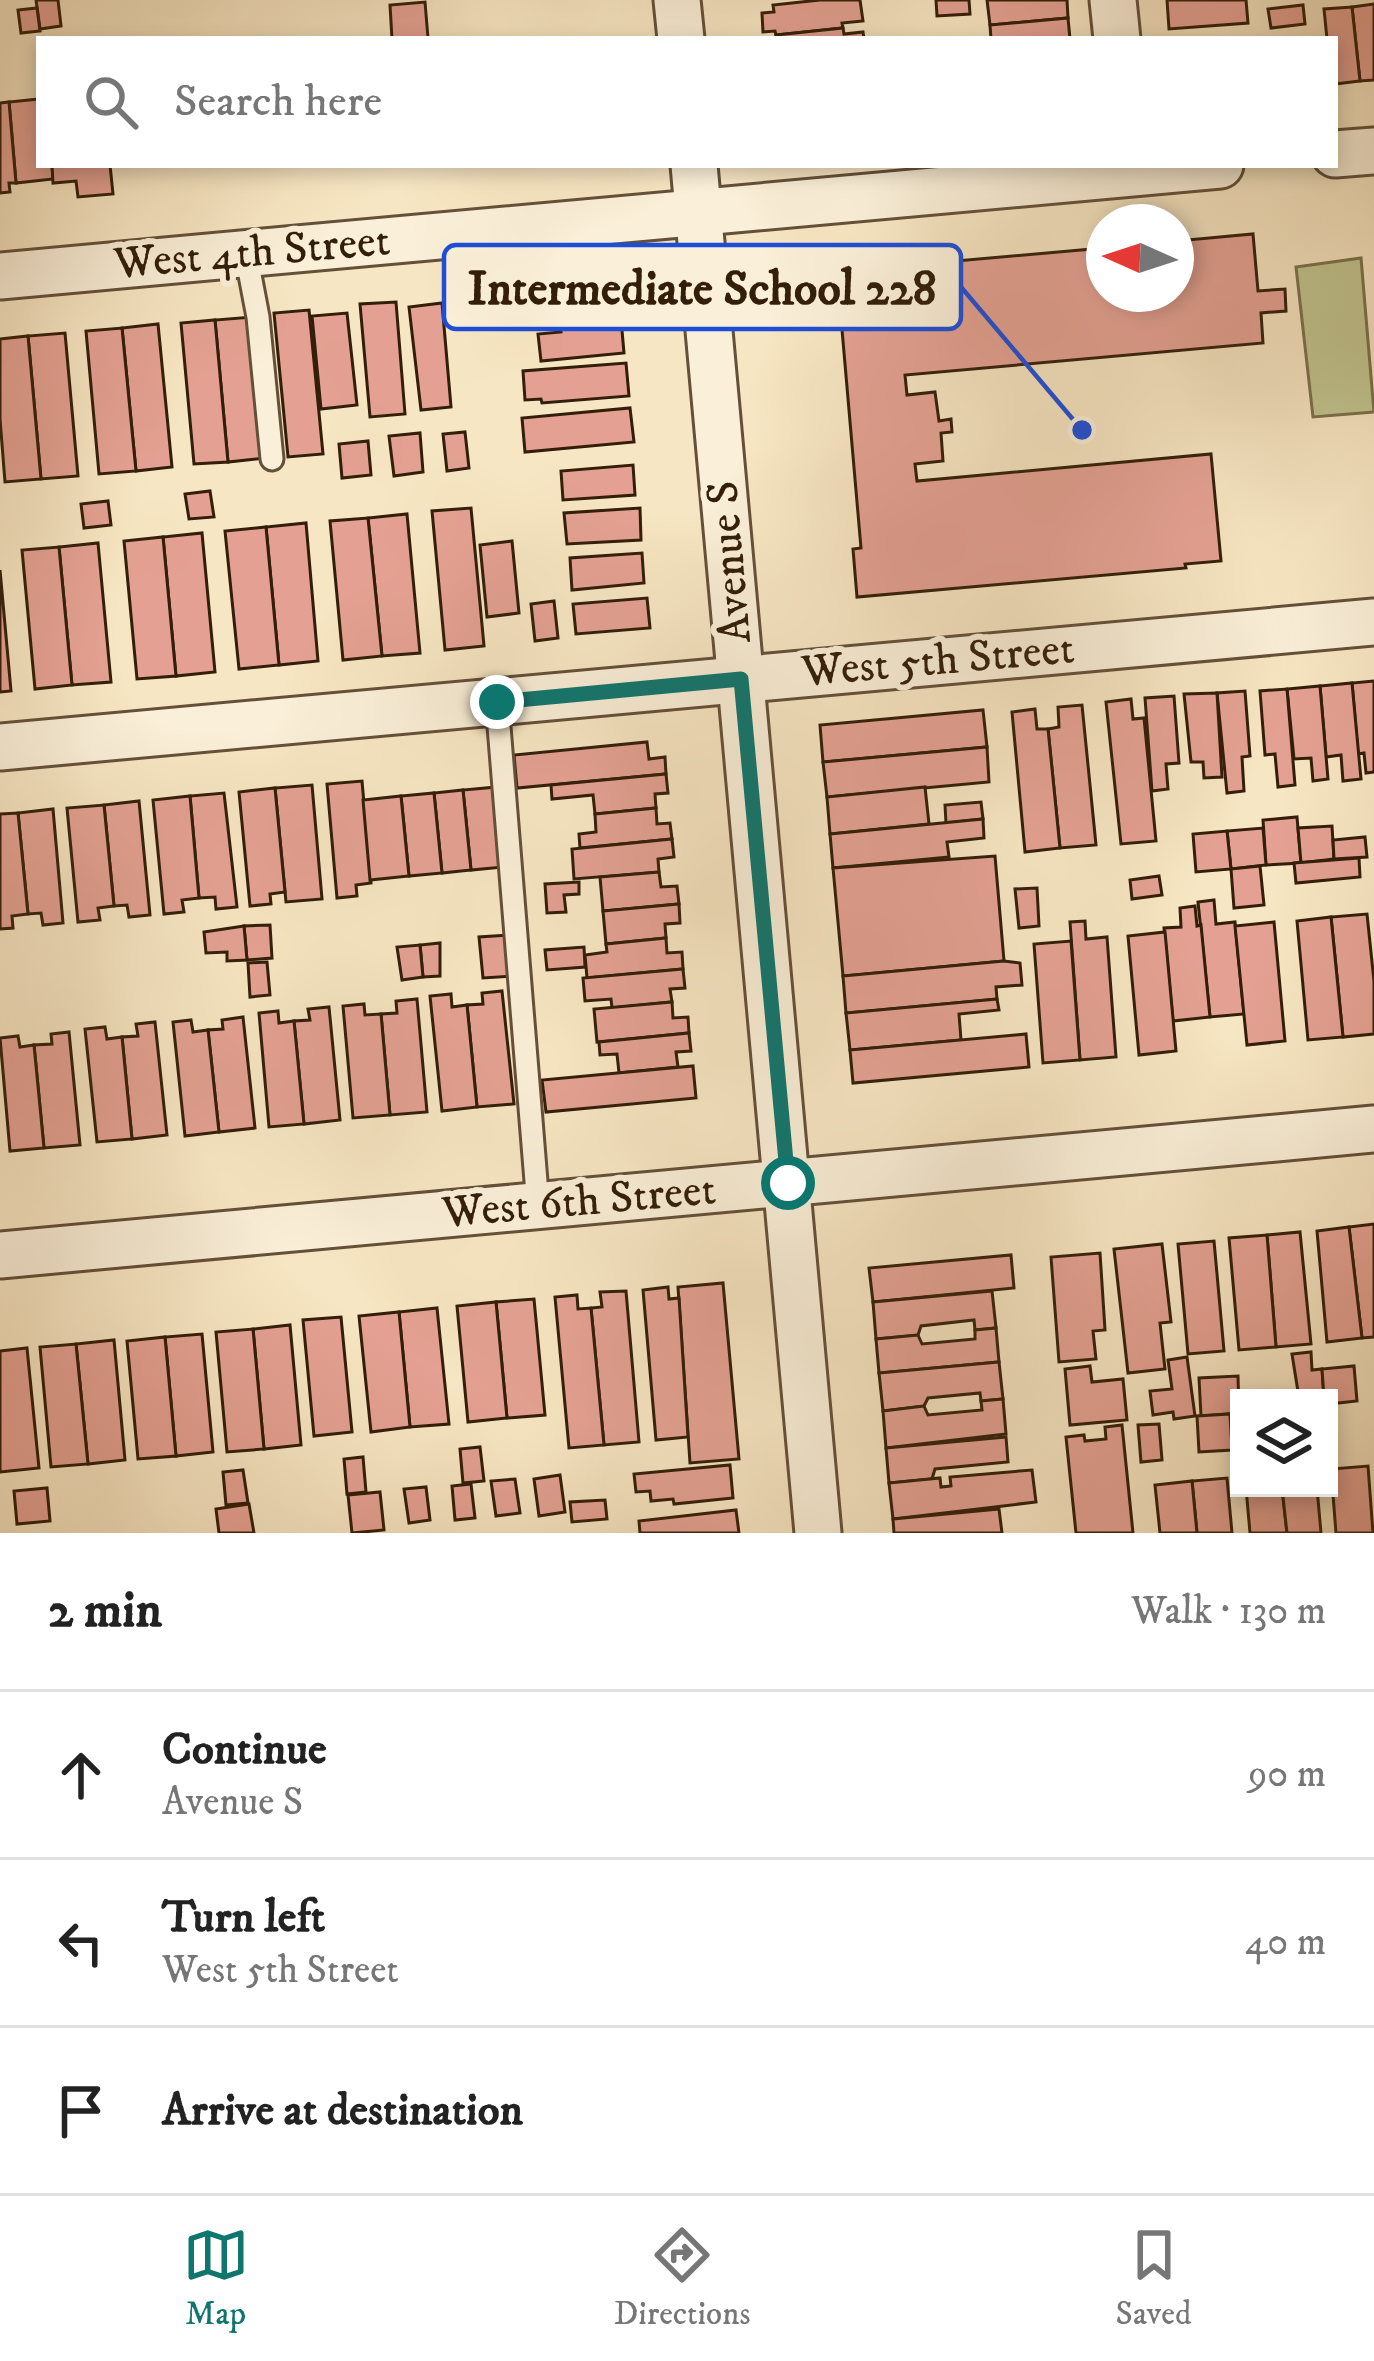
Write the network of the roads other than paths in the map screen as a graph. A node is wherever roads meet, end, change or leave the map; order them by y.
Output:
1 (677, 0) edge
2 (1113, 0) edge
3 (681, 36) edge
4 (1117, 36) edge
5 (1374, 151) edge
6 (1338, 154) edge
7 (694, 168) edge
8 (1131, 169) edge
9 (698, 212) junction
10 (246, 254) junction
11 (0, 276) edge
12 (272, 459) dead end
13 (1374, 622) edge
14 (741, 679) junction
15 (497, 702) junction
16 (0, 747) edge
17 (1374, 1130) edge
18 (788, 1183) junction
19 (538, 1206) junction
20 (0, 1255) edge
21 (818, 1533) edge

1 - 3 street
2 - 4 street
5 - 6 street
7 - 9 street, Avenue S
8 - 9 street, West 4th Street
9 - 10 street, West 4th Street
9 - 14 street, Avenue S
10 - 11 street, West 4th Street
10 - 12 lane
13 - 14 street, West 5th Street
14 - 15 street, West 5th Street
14 - 18 street, Avenue S
15 - 16 street, West 5th Street
15 - 19 lane
17 - 18 street, West 6th Street
18 - 19 street, West 6th Street
18 - 21 street, Avenue S
19 - 20 street, West 6th Street

